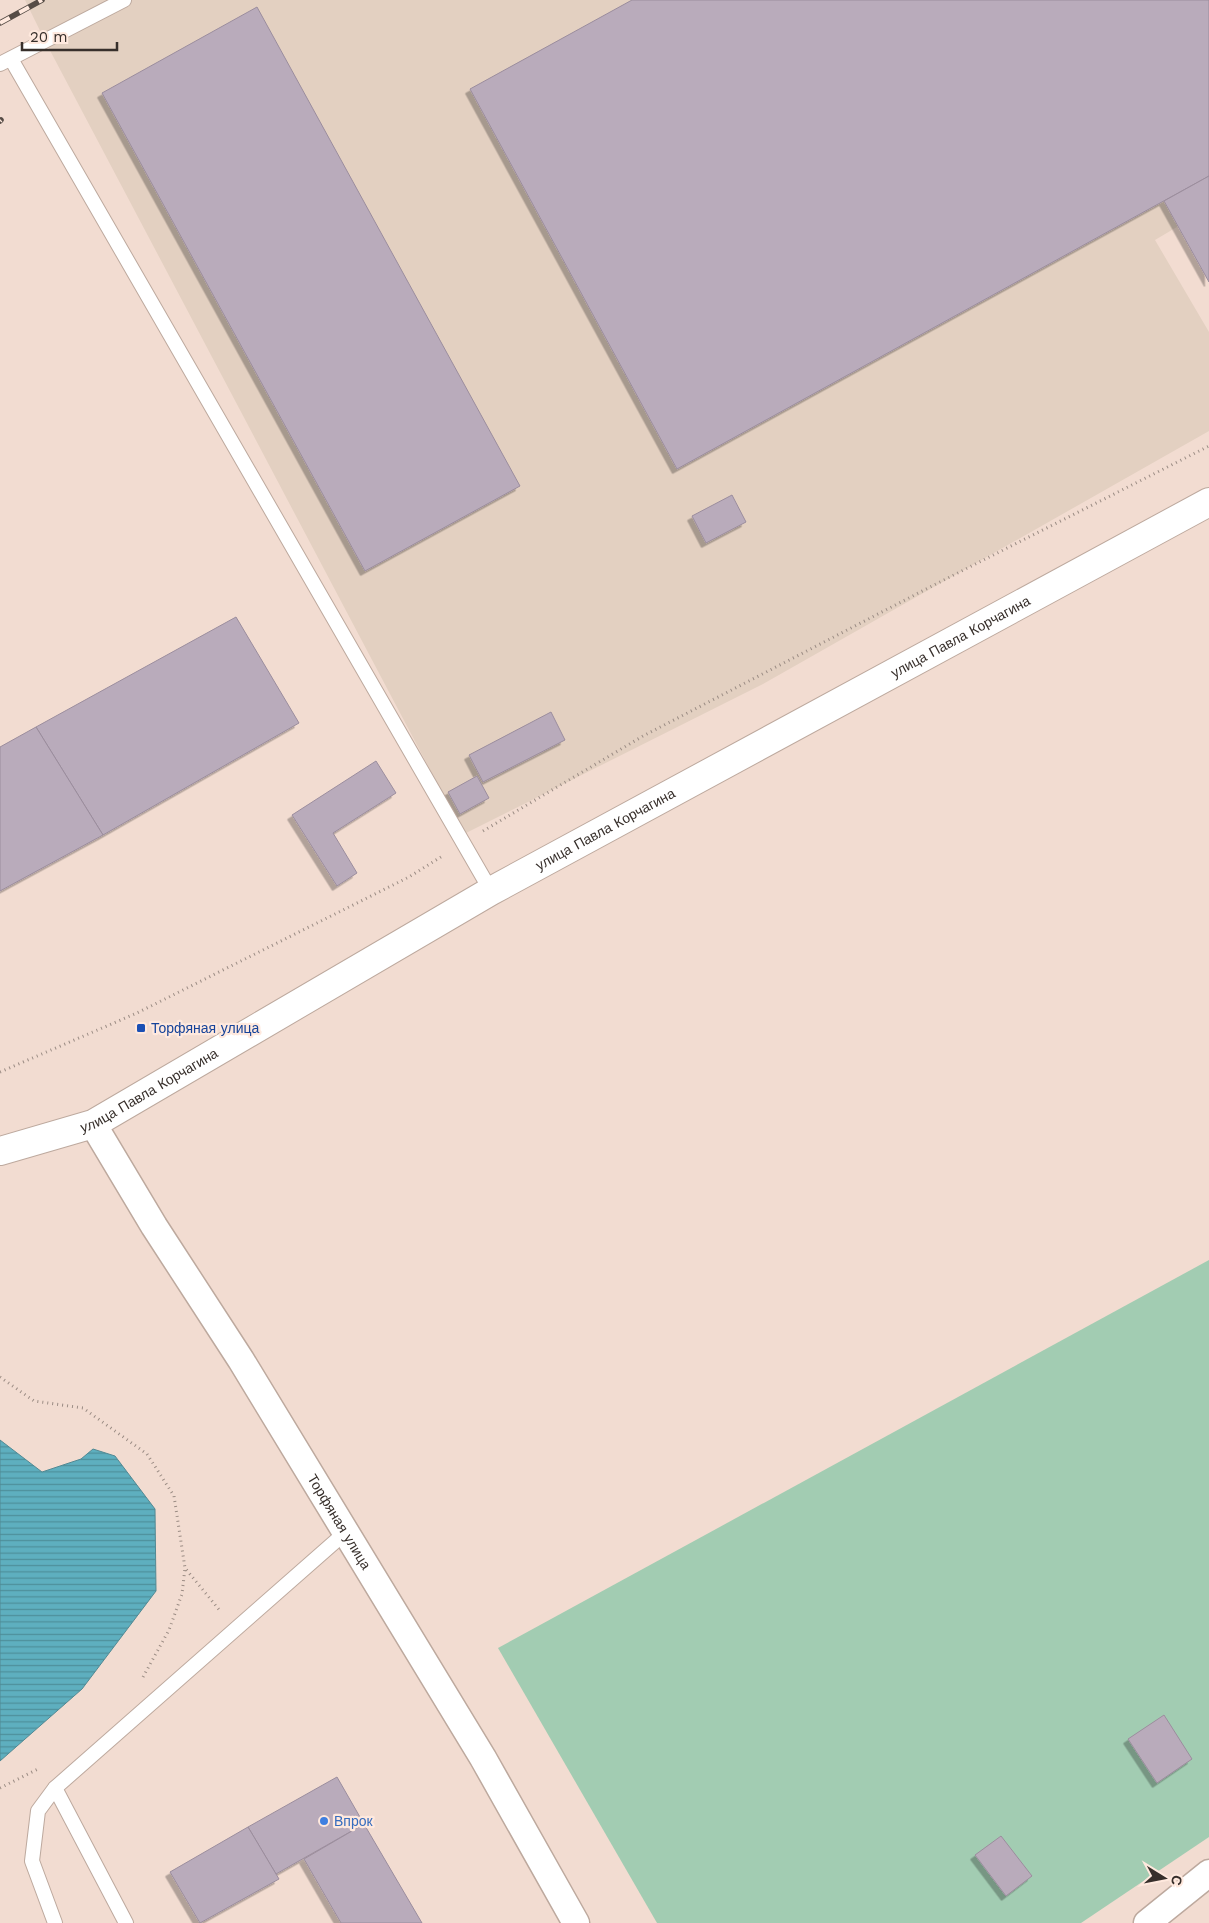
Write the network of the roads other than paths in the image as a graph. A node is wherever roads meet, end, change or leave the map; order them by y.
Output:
1 (124, 0) edge
2 (5, 61) edge
3 (1209, 502) edge
4 (491, 891) junction
5 (93, 1124) junction
6 (0, 1151) edge
7 (346, 1532) junction
8 (56, 1788) junction
9 (1209, 1873) edge
10 (55, 1923) edge
11 (126, 1923) edge
12 (576, 1923) edge
13 (1147, 1923) edge

1 - 2 lane
2 - 4 lane
3 - 4 main road, улица Павла Корчагина
4 - 5 main road, улица Павла Корчагина
5 - 6 main road, улица Павла Корчагина
5 - 7 street, Торфяная улица
7 - 8 lane
7 - 12 street, Торфяная улица
8 - 10 lane
8 - 11 lane
9 - 13 street

